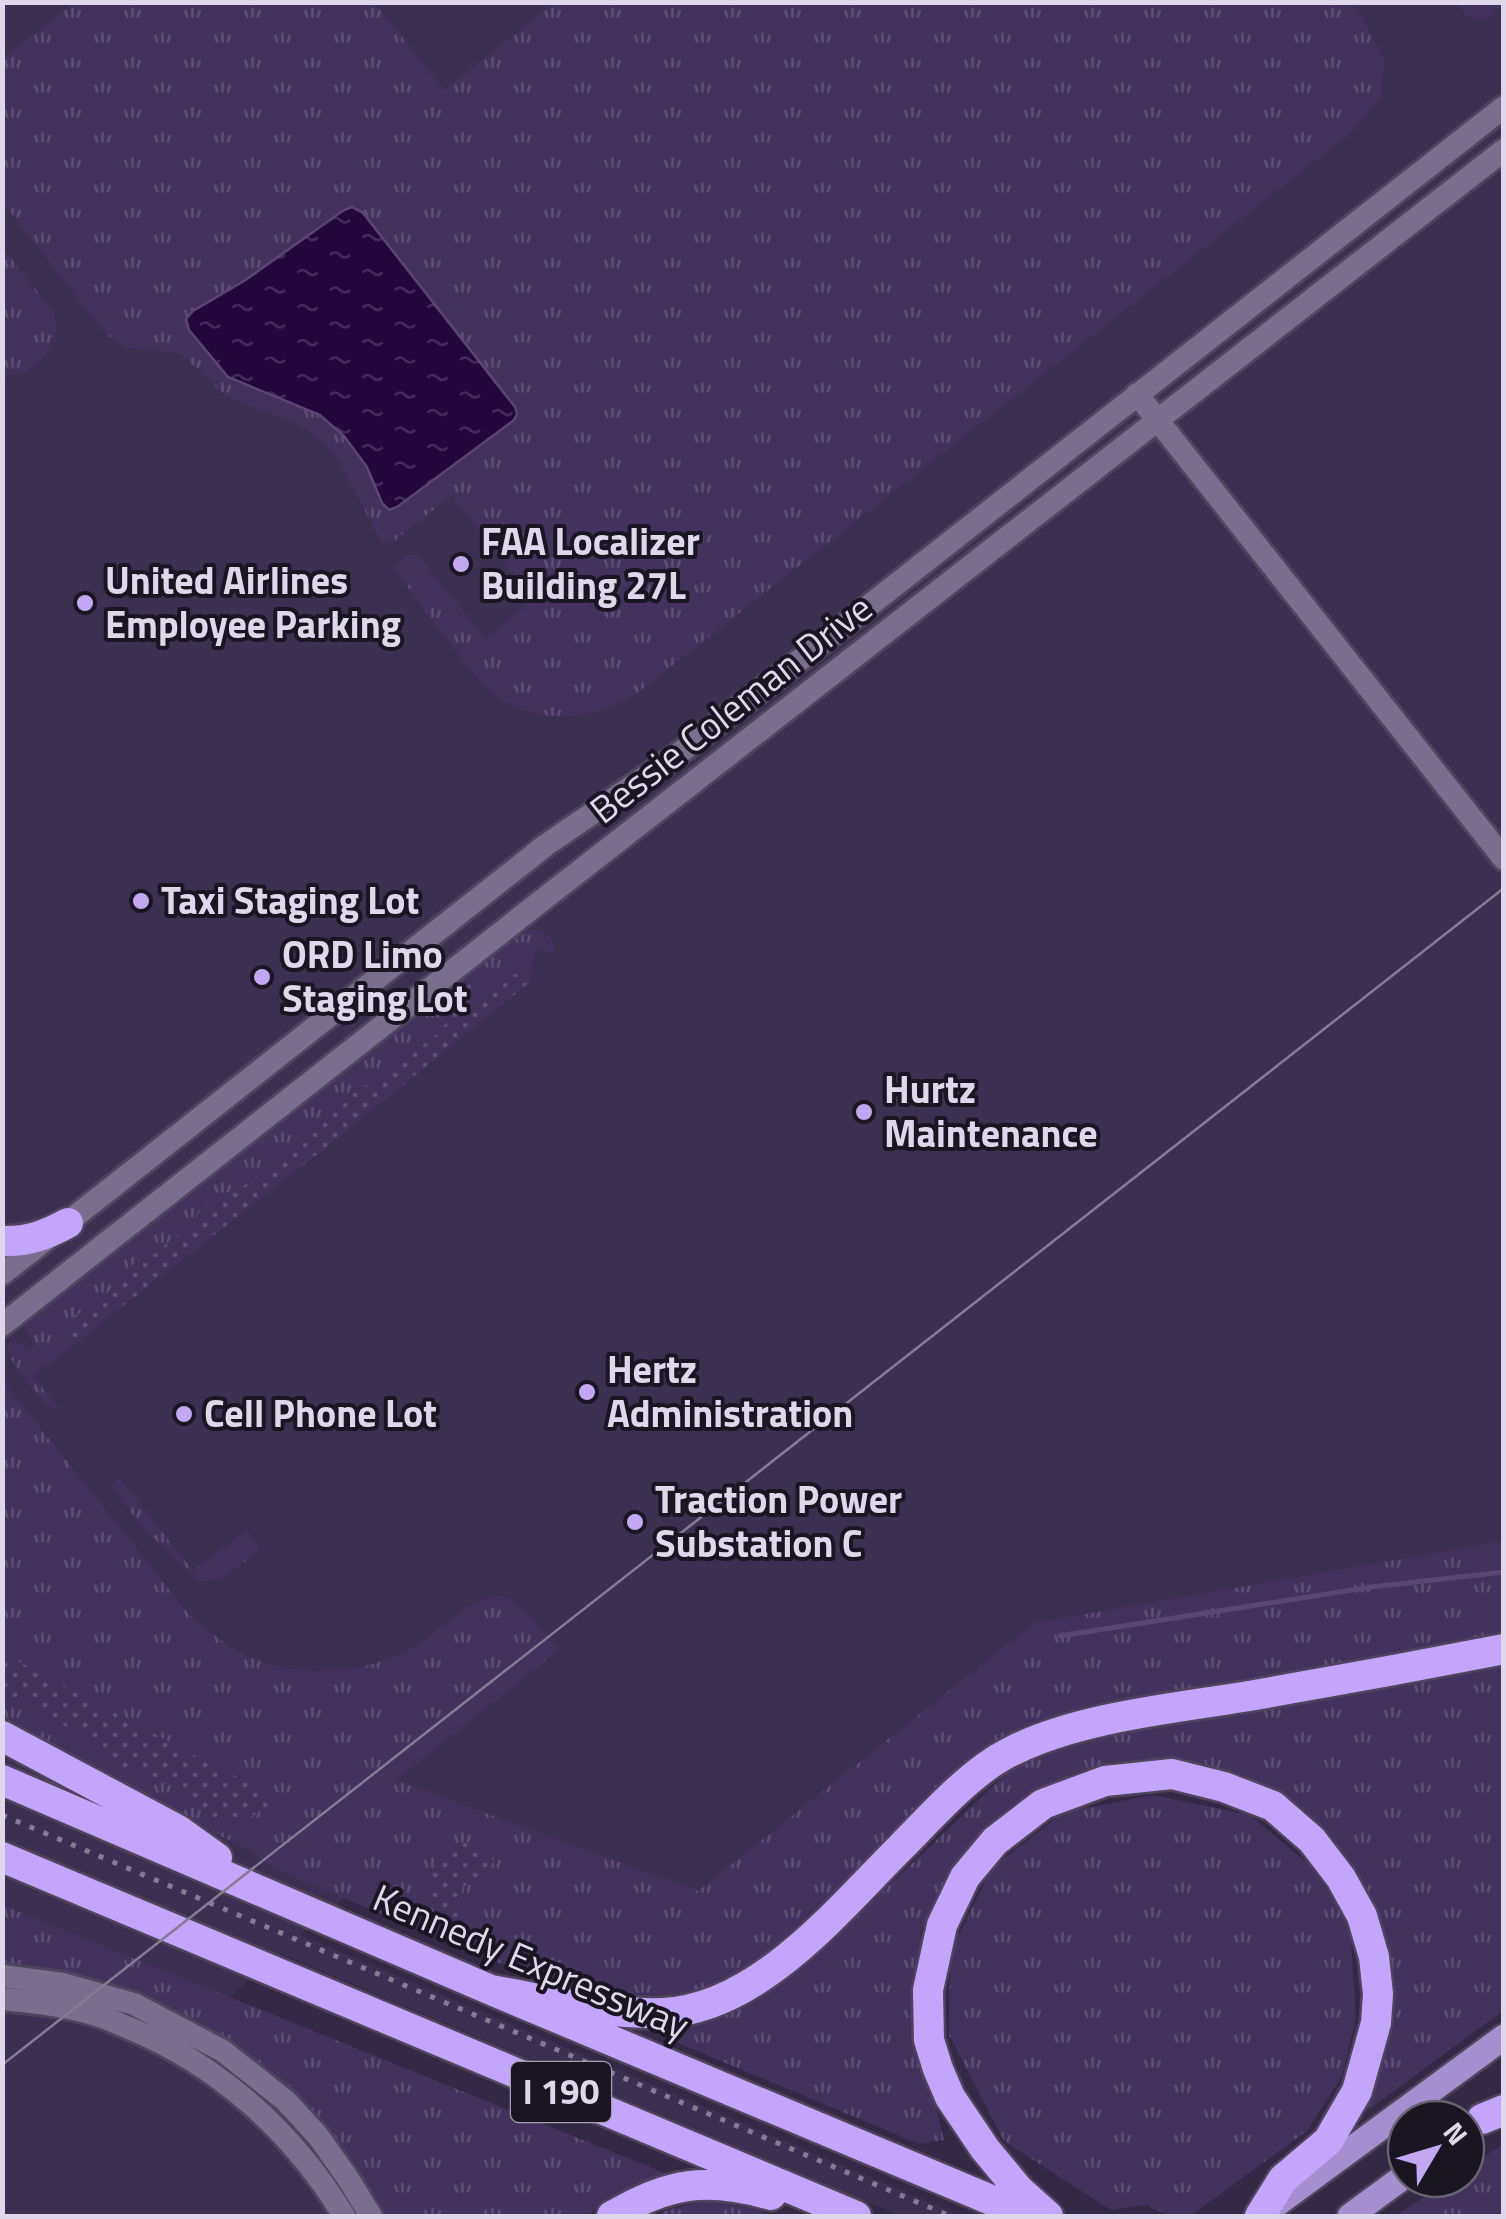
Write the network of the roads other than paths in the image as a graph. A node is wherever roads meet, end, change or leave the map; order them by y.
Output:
1 (1504, 107) edge
2 (1504, 150) edge
3 (1137, 394) junction
4 (1158, 421) junction
5 (1504, 859) edge
6 (68, 1223) junction
7 (2, 1241) edge
8 (2, 1274) edge
9 (2, 1324) edge
10 (1504, 1649) edge
11 (2, 1736) edge
12 (2, 1780) edge
13 (2, 1857) edge
14 (2, 1871) edge
15 (260, 1889) junction
16 (108, 1902) junction
17 (2, 1976) edge
18 (491, 1990) junction
19 (2, 1999) edge
20 (1504, 2037) edge
21 (1386, 2190) edge
22 (344, 2216) edge
23 (371, 2216) edge
24 (612, 2216) edge
25 (840, 2216) edge
26 (856, 2216) edge
27 (1029, 2216) edge
28 (1048, 2216) edge
29 (1260, 2216) edge
30 (1350, 2216) edge

1 - 3 street, Bessie Coleman Drive
2 - 4 street, Bessie Coleman Drive
3 - 4 street
3 - 6 street, Bessie Coleman Drive
4 - 5 street
4 - 9 street, Bessie Coleman Drive
6 - 7 highway
6 - 8 street, Bessie Coleman Drive
10 - 18 highway
11 - 15 highway
12 - 15 highway, Kennedy Expressway / I 190
13 - 16 highway, I 190
14 - 16 highway
15 - 18 highway, Kennedy Expressway / I 190
16 - 26 highway, I 190
17 - 23 street
18 - 27 highway, Kennedy Expressway / I 190
19 - 22 street
20 - 29 main road
21 - 30 main road
24 - 25 highway
28 - 29 highway

